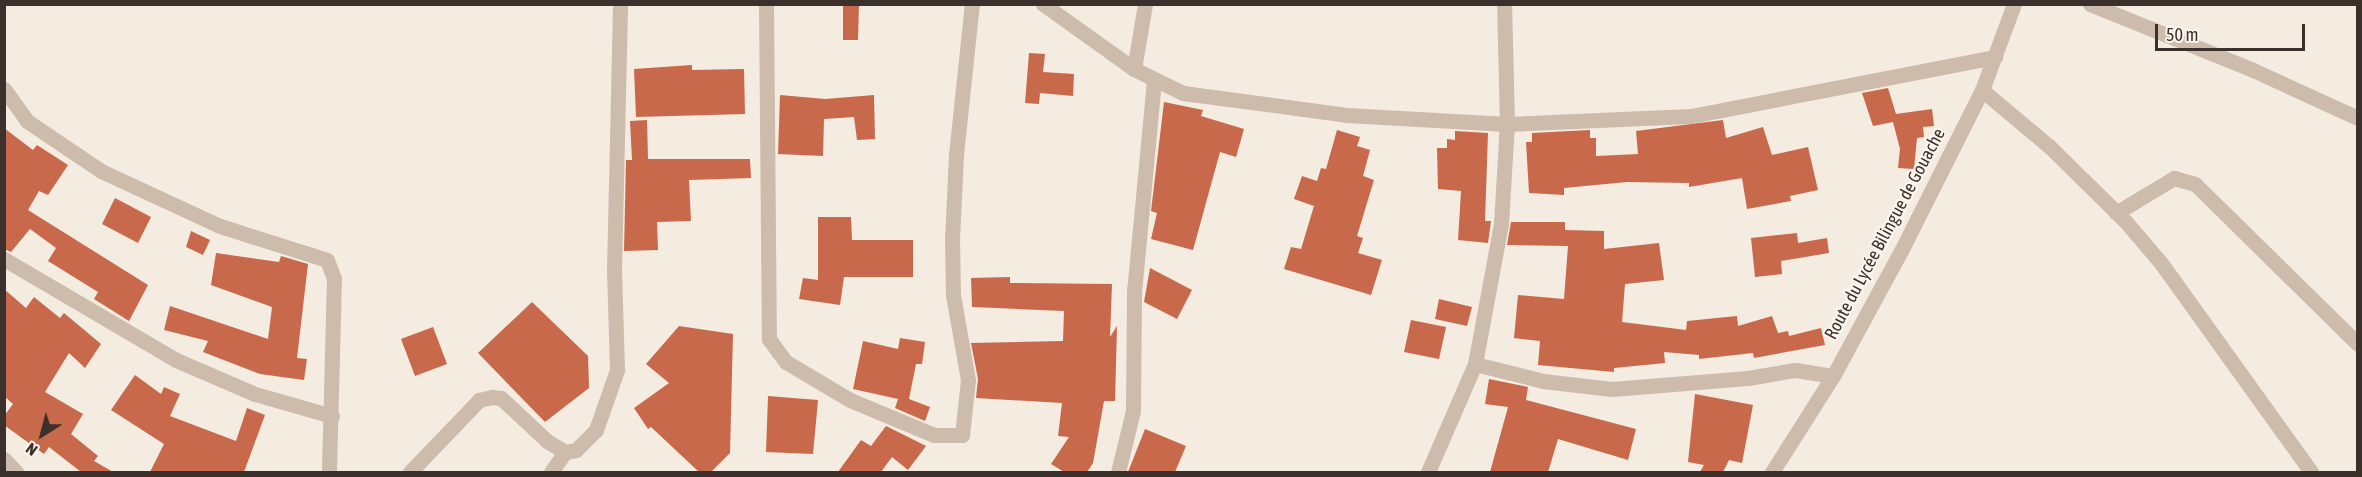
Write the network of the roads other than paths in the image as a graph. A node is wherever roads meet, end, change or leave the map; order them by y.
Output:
1 (620, 4) edge
2 (766, 4) edge
3 (972, 4) edge
4 (1043, 4) edge
5 (1145, 4) edge
6 (1504, 4) edge
7 (2014, 4) edge
8 (2090, 4) edge
9 (1995, 57) junction
10 (1134, 69) junction
11 (1154, 80) junction
12 (4, 89) edge
13 (1982, 90) junction
14 (10, 112) edge
15 (2358, 118) edge
16 (1507, 124) junction
17 (2116, 213) junction
18 (4, 260) edge
19 (2358, 344) edge
20 (1475, 364) junction
21 (1833, 376) junction
22 (332, 416) junction
23 (565, 452) junction
24 (4, 459) edge
25 (16, 472) edge
26 (328, 472) edge
27 (411, 472) edge
28 (551, 472) edge
29 (1118, 472) edge
30 (1428, 472) edge
31 (1772, 472) edge
32 (2311, 472) edge

1 - 23 street
2 - 3 street
4 - 10 street
5 - 10 street
6 - 16 street
7 - 9 street, Route du Lycée Bilingue de Gouache
8 - 15 street
9 - 13 street, Route du Lycée Bilingue de Gouache
9 - 16 street
10 - 11 street
11 - 16 street
11 - 29 street
12 - 14 street
13 - 17 street
13 - 21 street, Route du Lycée Bilingue de Gouache
14 - 22 street
16 - 20 street
17 - 19 street
17 - 32 street
18 - 22 street
20 - 21 street
20 - 30 street
21 - 31 street, Route du Lycée Bilingue de Gouache
22 - 26 street
23 - 27 street
23 - 28 street
24 - 25 street

